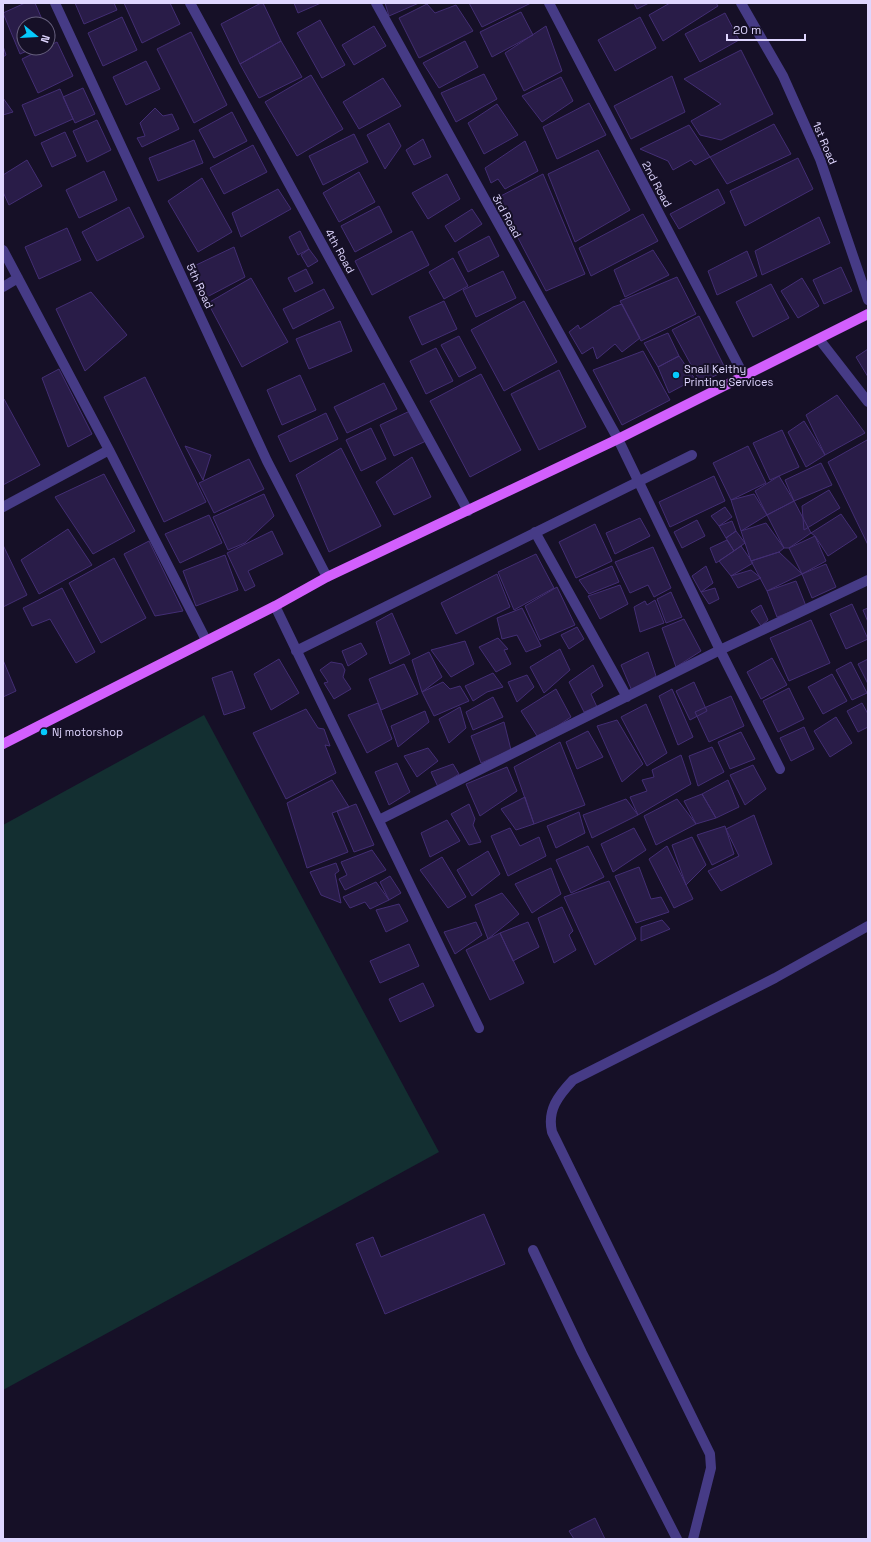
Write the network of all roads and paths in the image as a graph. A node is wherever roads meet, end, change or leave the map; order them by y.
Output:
1 (55, 3) edge
2 (190, 3) edge
3 (376, 3) edge
4 (549, 3) edge
5 (741, 3) edge
6 (3, 250) edge
7 (18, 278) junction
8 (3, 287) edge
9 (868, 300) edge
10 (868, 314) edge
11 (819, 339) junction
12 (744, 376) junction
13 (868, 402) edge
14 (618, 440) junction
15 (109, 450) junction
16 (692, 455) dead end
17 (638, 481) junction
18 (3, 507) edge
19 (468, 511) junction
20 (535, 532) junction
21 (327, 577) junction
22 (868, 580) edge
23 (275, 606) junction
24 (206, 640) junction
25 (720, 650) junction
26 (296, 651) junction
27 (627, 697) junction
28 (3, 744) edge
29 (780, 769) dead end
30 (379, 820) junction
31 (868, 926) edge
32 (479, 1028) dead end
33 (533, 1250) dead end
34 (677, 1539) edge
35 (693, 1539) edge

1 - 21 street, 5th Road
2 - 19 street, 4th Road
3 - 14 street, 3rd Road
4 - 12 street, 2nd Road
5 - 9 street, 1st Road
6 - 7 street
7 - 8 street
7 - 15 street
10 - 11 main road
11 - 12 main road
11 - 13 street
12 - 14 main road
14 - 17 street, 3rd Road
14 - 19 main road
15 - 18 street
15 - 24 street
16 - 17 street
17 - 20 street
17 - 25 street, 3rd Road
19 - 21 main road
20 - 26 street
20 - 27 street
21 - 23 main road
22 - 25 street
23 - 24 main road
23 - 26 street
24 - 28 main road
25 - 27 street
25 - 29 street, 3rd Road
26 - 30 street
27 - 30 street
30 - 32 street
31 - 35 street
33 - 34 street

